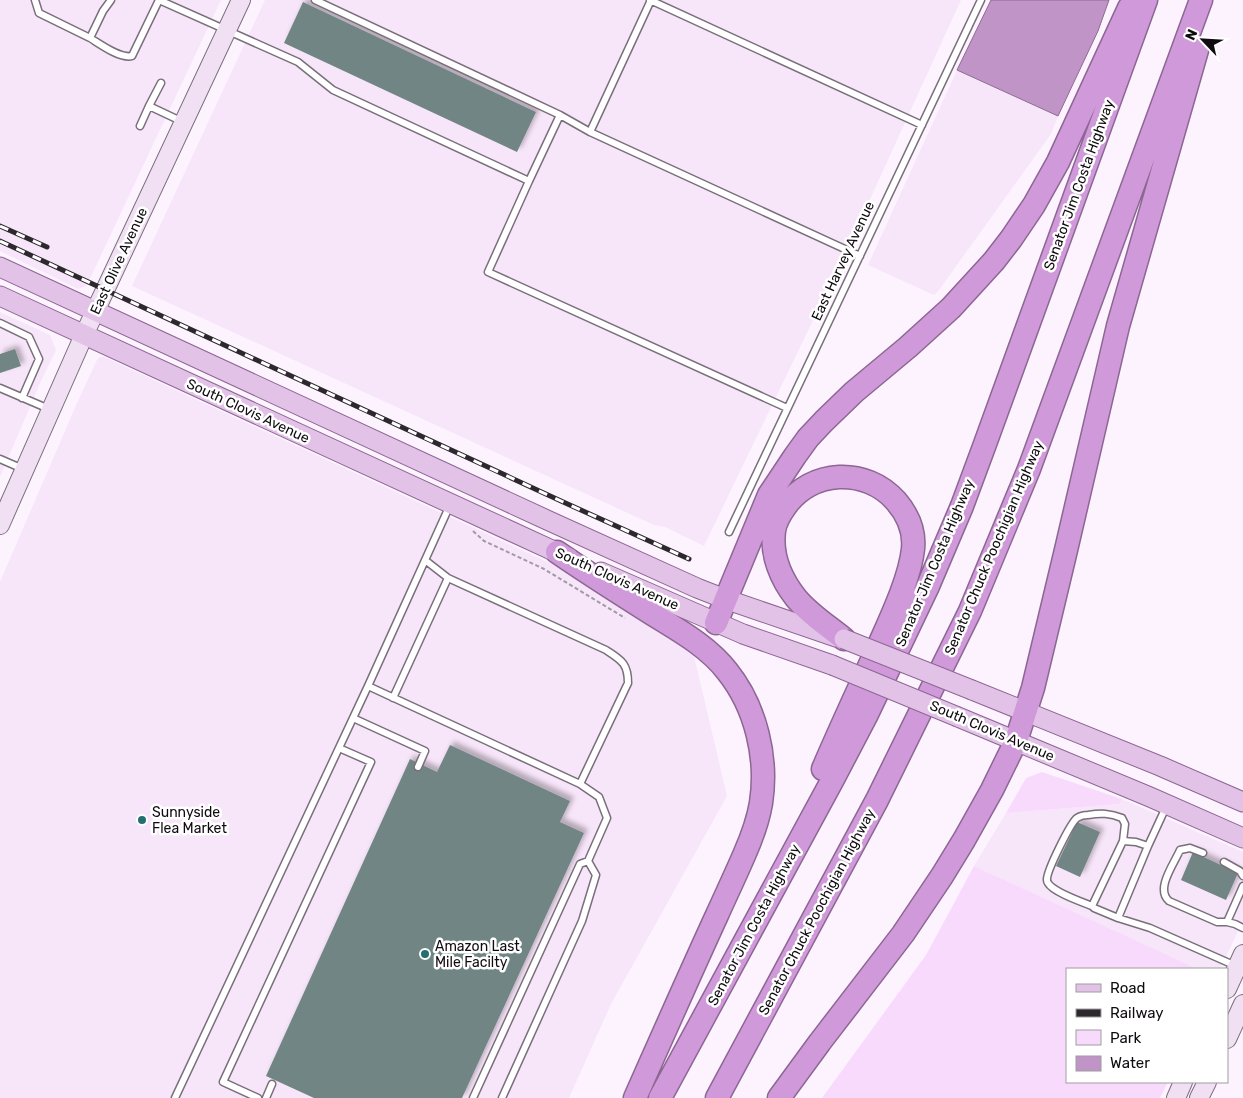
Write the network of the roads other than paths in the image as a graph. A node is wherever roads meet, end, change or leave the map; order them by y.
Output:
1 (35, 0) edge
2 (111, 0) edge
3 (159, 0) edge
4 (241, 0) edge
5 (315, 0) edge
6 (650, 0) edge
7 (981, 0) edge
8 (1133, 0) edge
9 (1146, 0) edge
10 (1201, 0) edge
11 (1212, 0) edge
12 (228, 30) junction
13 (90, 38) junction
14 (161, 83) dead end
15 (149, 106) junction
16 (560, 115) junction
17 (184, 122) junction
18 (922, 125) junction
19 (140, 126) dead end
20 (590, 132) junction
21 (529, 181) junction
22 (860, 256) junction
23 (0, 267) edge
24 (0, 296) edge
25 (95, 311) junction
26 (0, 323) edge
27 (84, 335) junction
28 (0, 388) edge
29 (22, 398) junction
30 (787, 408) junction
31 (50, 409) junction
32 (0, 459) edge
33 (24, 469) junction
34 (451, 503) junction
35 (0, 525) edge
36 (729, 532) dead end
37 (557, 552) junction
38 (622, 554) junction
39 (425, 560) junction
40 (448, 578) junction
41 (725, 599) junction
42 (716, 623) junction
43 (844, 639) junction
44 (368, 686) junction
45 (393, 698) junction
46 (1026, 712) junction
47 (353, 718) junction
48 (1016, 741) junction
49 (339, 748) junction
50 (418, 767) dead end
51 (580, 784) junction
52 (1243, 802) edge
53 (1167, 805) junction
54 (1243, 838) edge
55 (1123, 841) junction
56 (1148, 846) junction
57 (1203, 854) dead end
58 (588, 861) junction
59 (1224, 862) dead end
60 (1243, 876) edge
61 (1243, 886) edge
62 (1092, 906) junction
63 (1118, 918) junction
64 (1227, 922) junction
65 (1243, 928) edge
66 (737, 956) junction
67 (1240, 960) edge
68 (1228, 986) edge
69 (1243, 1004) edge
70 (1228, 1037) edge
71 (1184, 1083) edge
72 (1206, 1083) edge
73 (272, 1084) dead end
74 (175, 1098) edge
75 (258, 1098) edge
76 (266, 1098) edge
77 (474, 1098) edge
78 (502, 1098) edge
79 (634, 1098) edge
80 (660, 1098) edge
81 (717, 1098) edge
82 (779, 1098) edge
83 (1176, 1098) edge
84 (1199, 1098) edge

1 - 13 lane
2 - 13 lane
3 - 12 lane
3 - 13 lane
4 - 12 main road, East Olive Avenue
5 - 16 lane
6 - 18 lane
6 - 20 lane
7 - 18 lane, East Harvey Avenue
8 - 41 highway
9 - 66 highway, Senator Jim Costa Highway
10 - 81 highway, Senator Chuck Poochigian Highway
11 - 46 highway
12 - 17 main road, East Olive Avenue
12 - 21 lane
14 - 15 lane
15 - 17 lane
15 - 19 lane
16 - 20 lane
16 - 21 lane
17 - 25 main road, East Olive Avenue
18 - 22 lane, East Harvey Avenue
20 - 22 lane
21 - 30 lane
22 - 30 lane, East Harvey Avenue
23 - 25 main road, South Clovis Avenue
24 - 27 main road, South Clovis Avenue
25 - 27 main road, East Olive Avenue
25 - 38 main road, South Clovis Avenue
26 - 29 lane
27 - 31 main road, East Olive Avenue
27 - 34 main road, South Clovis Avenue
28 - 29 lane
29 - 31 lane
30 - 36 lane, East Harvey Avenue
31 - 33 main road, East Olive Avenue
32 - 33 lane
33 - 35 main road, East Olive Avenue
34 - 37 main road, South Clovis Avenue
34 - 38 main road
34 - 39 lane
37 - 42 main road, South Clovis Avenue
37 - 79 highway
38 - 41 main road, South Clovis Avenue
39 - 40 lane
39 - 44 lane
40 - 45 lane
40 - 51 lane
41 - 42 highway
41 - 43 main road, South Clovis Avenue
42 - 48 main road, South Clovis Avenue, bridge
43 - 46 main road, South Clovis Avenue, bridge
43 - 66 highway
44 - 45 lane
44 - 47 lane
45 - 51 lane
46 - 48 highway
46 - 52 main road, South Clovis Avenue
47 - 49 lane
47 - 50 lane
48 - 53 main road, South Clovis Avenue
48 - 82 highway
49 - 74 lane
49 - 75 lane
51 - 58 lane
53 - 54 main road, South Clovis Avenue
53 - 56 lane
55 - 56 lane
55 - 62 lane
55 - 62 lane
56 - 63 lane
57 - 64 lane
58 - 77 lane
58 - 78 lane
59 - 60 lane
61 - 64 lane
62 - 63 lane
63 - 67 lane
64 - 65 lane
66 - 80 highway, Senator Jim Costa Highway
67 - 68 main road
69 - 70 main road
71 - 83 main road
72 - 84 main road
73 - 76 lane

